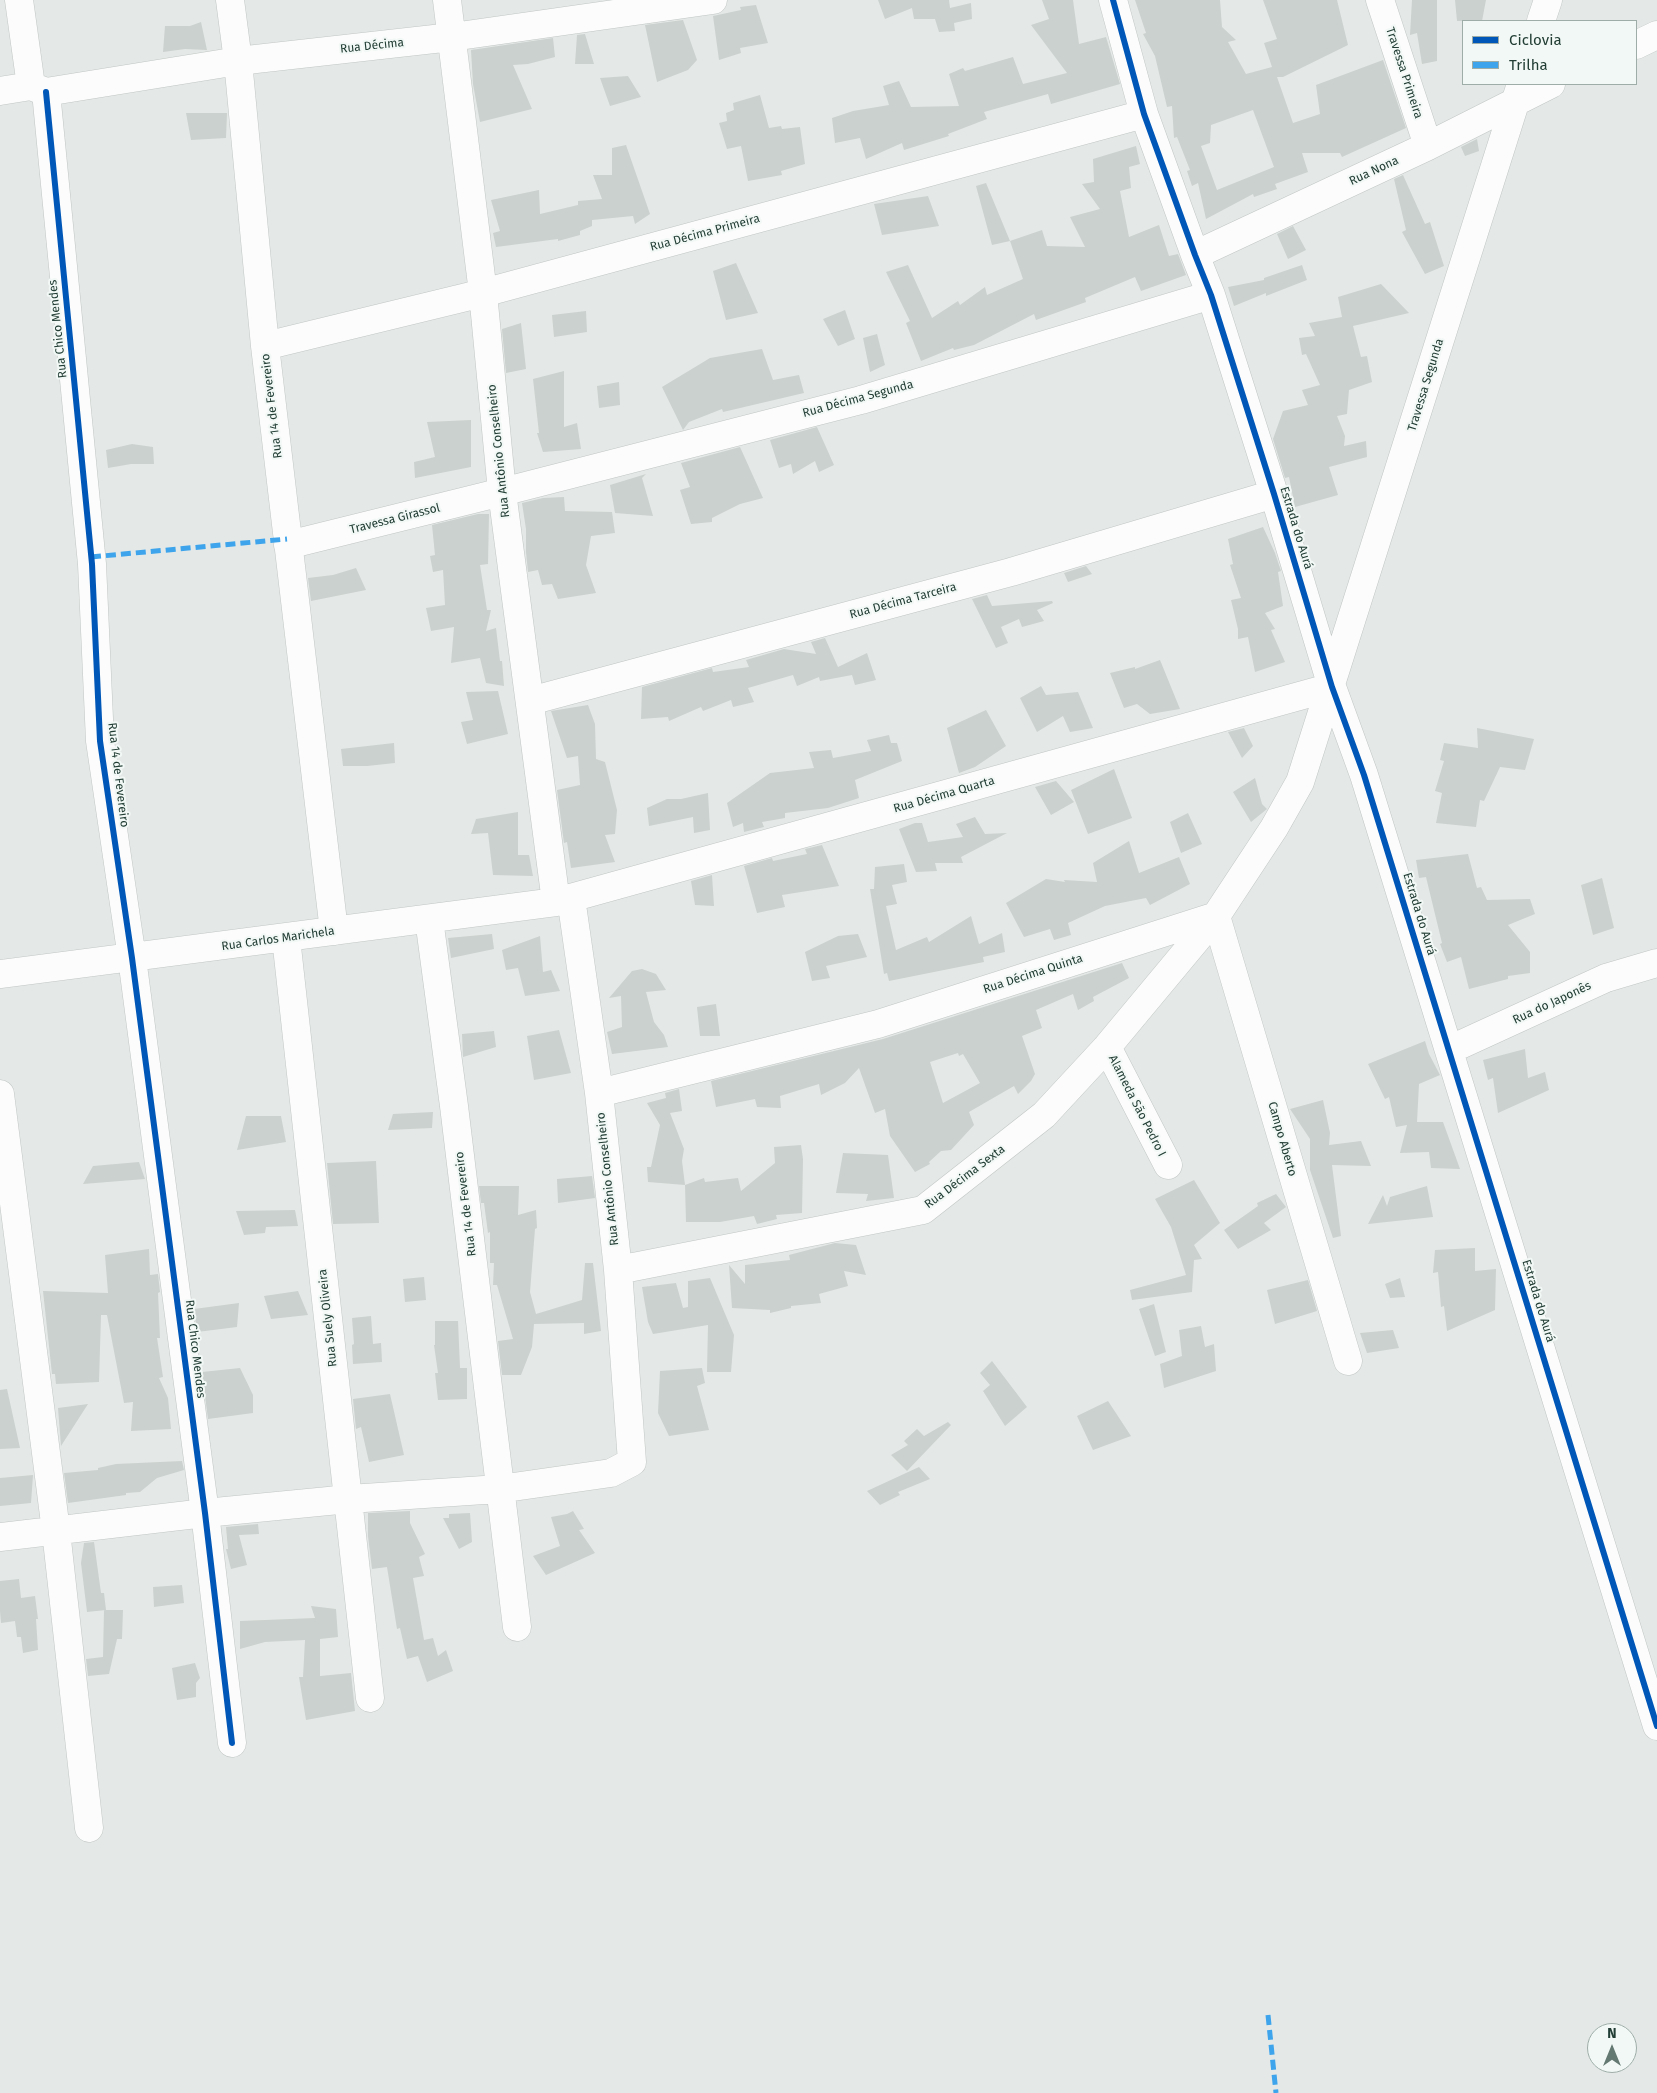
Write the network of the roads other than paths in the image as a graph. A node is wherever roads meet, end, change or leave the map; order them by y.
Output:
1 (19, 0) edge
2 (230, 0) edge
3 (447, 0) edge
4 (713, 0) edge
5 (1113, 0) edge
6 (1380, 0) edge
7 (1548, 0) edge
8 (1542, 20) edge
9 (1657, 36) edge
10 (452, 37) junction
11 (1637, 45) edge
12 (238, 61) junction
13 (1547, 85) edge
14 (39, 89) junction
15 (0, 90) edge
16 (1519, 92) edge
17 (1144, 114) junction
18 (1428, 146) junction
19 (1195, 255) junction
20 (483, 293) junction
21 (1211, 295) junction
22 (265, 346) junction
23 (502, 492) junction
24 (1274, 494) junction
25 (288, 545) junction
26 (92, 564) joint
27 (1332, 687) junction
28 (530, 701) junction
29 (564, 900) junction
30 (1216, 916) junction
31 (429, 919) junction
32 (334, 931) junction
33 (286, 938) junction
34 (132, 958) junction
35 (1657, 963) edge
36 (0, 974) edge
37 (1107, 1046) junction
38 (1449, 1050) junction
39 (599, 1093) junction
40 (0, 1094) edge
41 (1168, 1165) dead end
42 (618, 1270) junction
43 (1348, 1361) dead end
44 (499, 1488) junction
45 (349, 1499) junction
46 (205, 1513) junction
47 (56, 1531) junction
48 (0, 1538) edge
49 (517, 1627) dead end
50 (370, 1698) dead end
51 (1657, 1726) edge
52 (232, 1743) dead end
53 (89, 1828) dead end

1 - 14 street, Rua Chico Mendes
2 - 12 street, Rua 14 de Fevereiro
3 - 10 street, Rua Antônio Conselheiro
4 - 10 street, Rua Décima
5 - 17 street, Estrada do Aurá
6 - 18 street, Travessa Primeira
7 - 8 street
9 - 11 street
10 - 12 street, Rua Décima
10 - 20 street, Rua Antônio Conselheiro
12 - 14 street, Rua Décima
12 - 22 street, Rua 14 de Fevereiro
13 - 16 street, Rua Nona
14 - 15 street, Rua Décima
14 - 26 street, Rua Chico Mendes
16 - 18 street, Rua Nona
16 - 27 street, Travessa Segunda
17 - 19 street, Estrada do Aurá
17 - 20 street, Rua Décima Primeira
18 - 19 street, Rua Nona
19 - 21 street, Estrada do Aurá
20 - 22 street, Rua Décima Primeira
20 - 23 street, Rua Antônio Conselheiro
21 - 23 street, Rua Décima Segunda
21 - 24 street, Estrada do Aurá
22 - 25 street, Rua 14 de Fevereiro
23 - 25 street, Travessa Girassol
23 - 28 street, Rua Antônio Conselheiro
24 - 27 street, Estrada do Aurá
24 - 28 street, Rua Décima Tarceira
25 - 32 street, Rua 14 de Fevereiro
26 - 34 street, Rua 14 de Fevereiro
27 - 29 street, Rua Décima Quarta
27 - 30 street
27 - 38 street, Estrada do Aurá
28 - 29 street, Rua Antônio Conselheiro
29 - 31 street, Rua Carlos Marichela
29 - 39 street, Rua Antônio Conselheiro
30 - 37 street, Rua Décima Sexta
30 - 39 street, Rua Décima Quinta
30 - 43 street, Campo Aberto
31 - 32 street, Rua Carlos Marichela
31 - 44 street, Rua 14 de Fevereiro
32 - 33 street, Rua Carlos Marichela
33 - 34 street, Rua Carlos Marichela
33 - 45 street, Rua Suely Oliveira
34 - 36 street, Rua Carlos Marichela
34 - 46 street, Rua Chico Mendes
35 - 38 street, Rua do Japonês
37 - 41 street, Alameda São Pedro I
37 - 42 street, Rua Décima Sexta
38 - 51 street, Estrada do Aurá
39 - 42 street, Rua Antônio Conselheiro
40 - 47 street
42 - 44 street, Rua Antônio Conselheiro
44 - 45 street
44 - 49 street
45 - 46 street
45 - 50 street, Rua Suely Oliveira
46 - 47 street
46 - 52 street, Rua Chico Mendes
47 - 48 street
47 - 53 street

